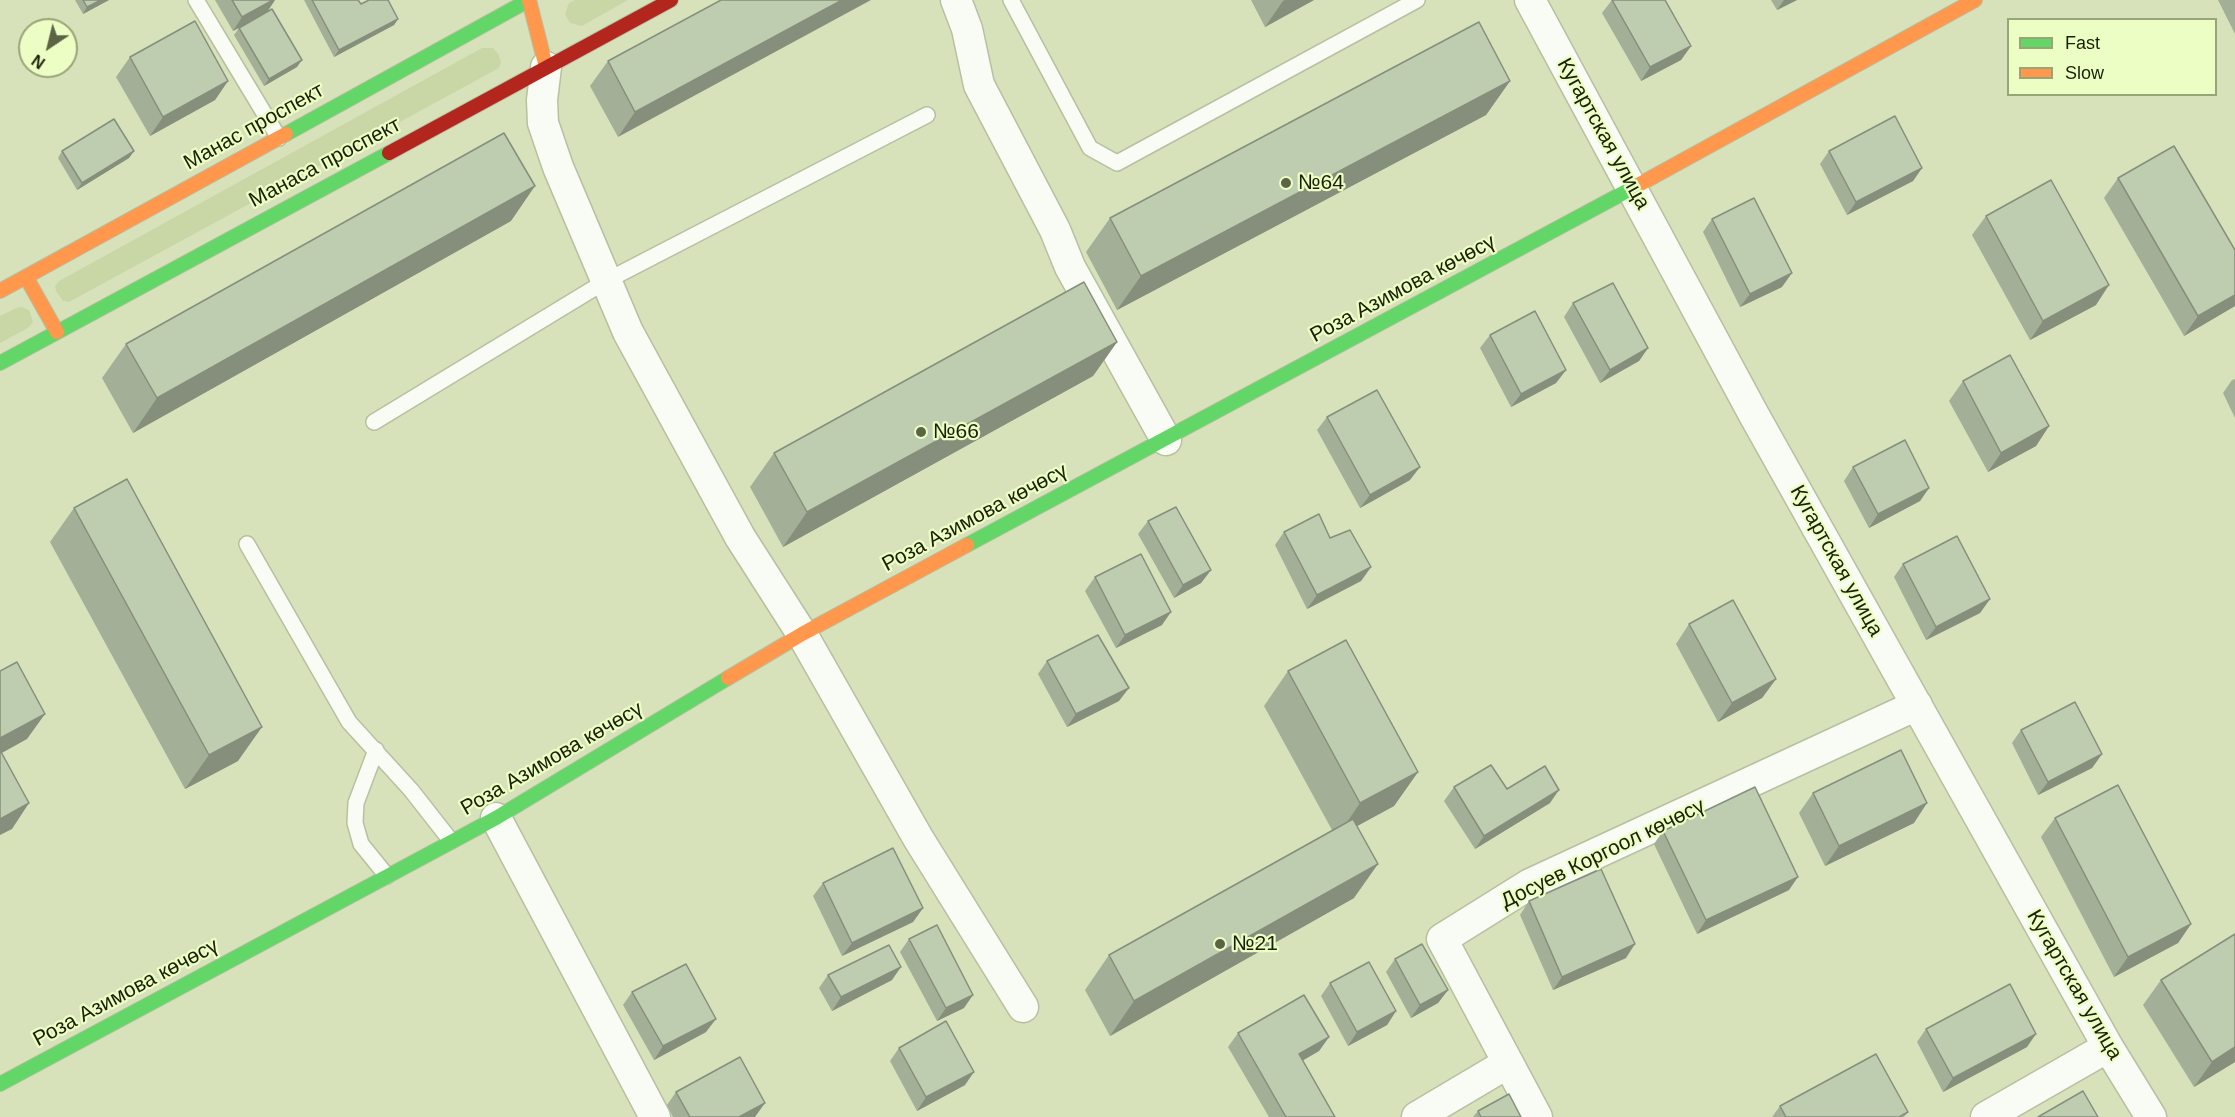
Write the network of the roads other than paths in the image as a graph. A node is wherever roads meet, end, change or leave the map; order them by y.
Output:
1 (196, 0) edge
2 (529, 0) edge
3 (671, 0) edge
4 (956, 0) edge
5 (1011, 0) edge
6 (1417, 0) edge
7 (1530, 0) edge
8 (1976, 0) edge
9 (546, 68) junction
10 (927, 115) dead end
11 (279, 138) junction
12 (1633, 188) junction
13 (26, 277) junction
14 (606, 281) junction
15 (0, 291) edge
16 (57, 332) junction
17 (0, 363) edge
18 (374, 422) dead end
19 (1166, 440) junction
20 (247, 544) dead end
21 (802, 634) junction
22 (1917, 705) junction
23 (376, 750) junction
24 (496, 818) junction
25 (451, 841) junction
26 (387, 876) junction
27 (1023, 1007) dead end
28 (2108, 1047) junction
29 (1508, 1063) junction
30 (0, 1084) edge
31 (655, 1117) edge
32 (1418, 1117) edge
33 (1537, 1117) edge
34 (1986, 1117) edge
35 (2151, 1117) edge

1 - 11 lane
2 - 9 street
2 - 11 street, Манас проспект
3 - 9 street, Манаса проспект
4 - 19 street
5 - 6 lane
7 - 12 street, Кугартская улица
8 - 12 street, Роза Азимова көчөсү
9 - 14 street
9 - 16 street, Манаса проспект
10 - 14 lane
11 - 13 street, Манас проспект
12 - 19 street, Роза Азимова көчөсү
12 - 22 street, Кугартская улица
13 - 15 street, Манас проспект
13 - 16 street
14 - 18 lane
14 - 21 street
16 - 17 street, Манаса проспект
19 - 21 street, Роза Азимова көчөсү
20 - 23 lane
21 - 24 street, Роза Азимова көчөсү
21 - 27 street
22 - 28 street, Кугартская улица
22 - 29 street, Досуев Коргоол көчөсү
23 - 25 lane
23 - 26 lane
24 - 25 street, Роза Азимова көчөсү
24 - 31 street
25 - 26 street, Роза Азимова көчөсү
26 - 30 street, Роза Азимова көчөсү
28 - 34 street
28 - 35 street, Кугартская улица
29 - 32 street
29 - 33 street, Досуев Коргоол көчөсү

